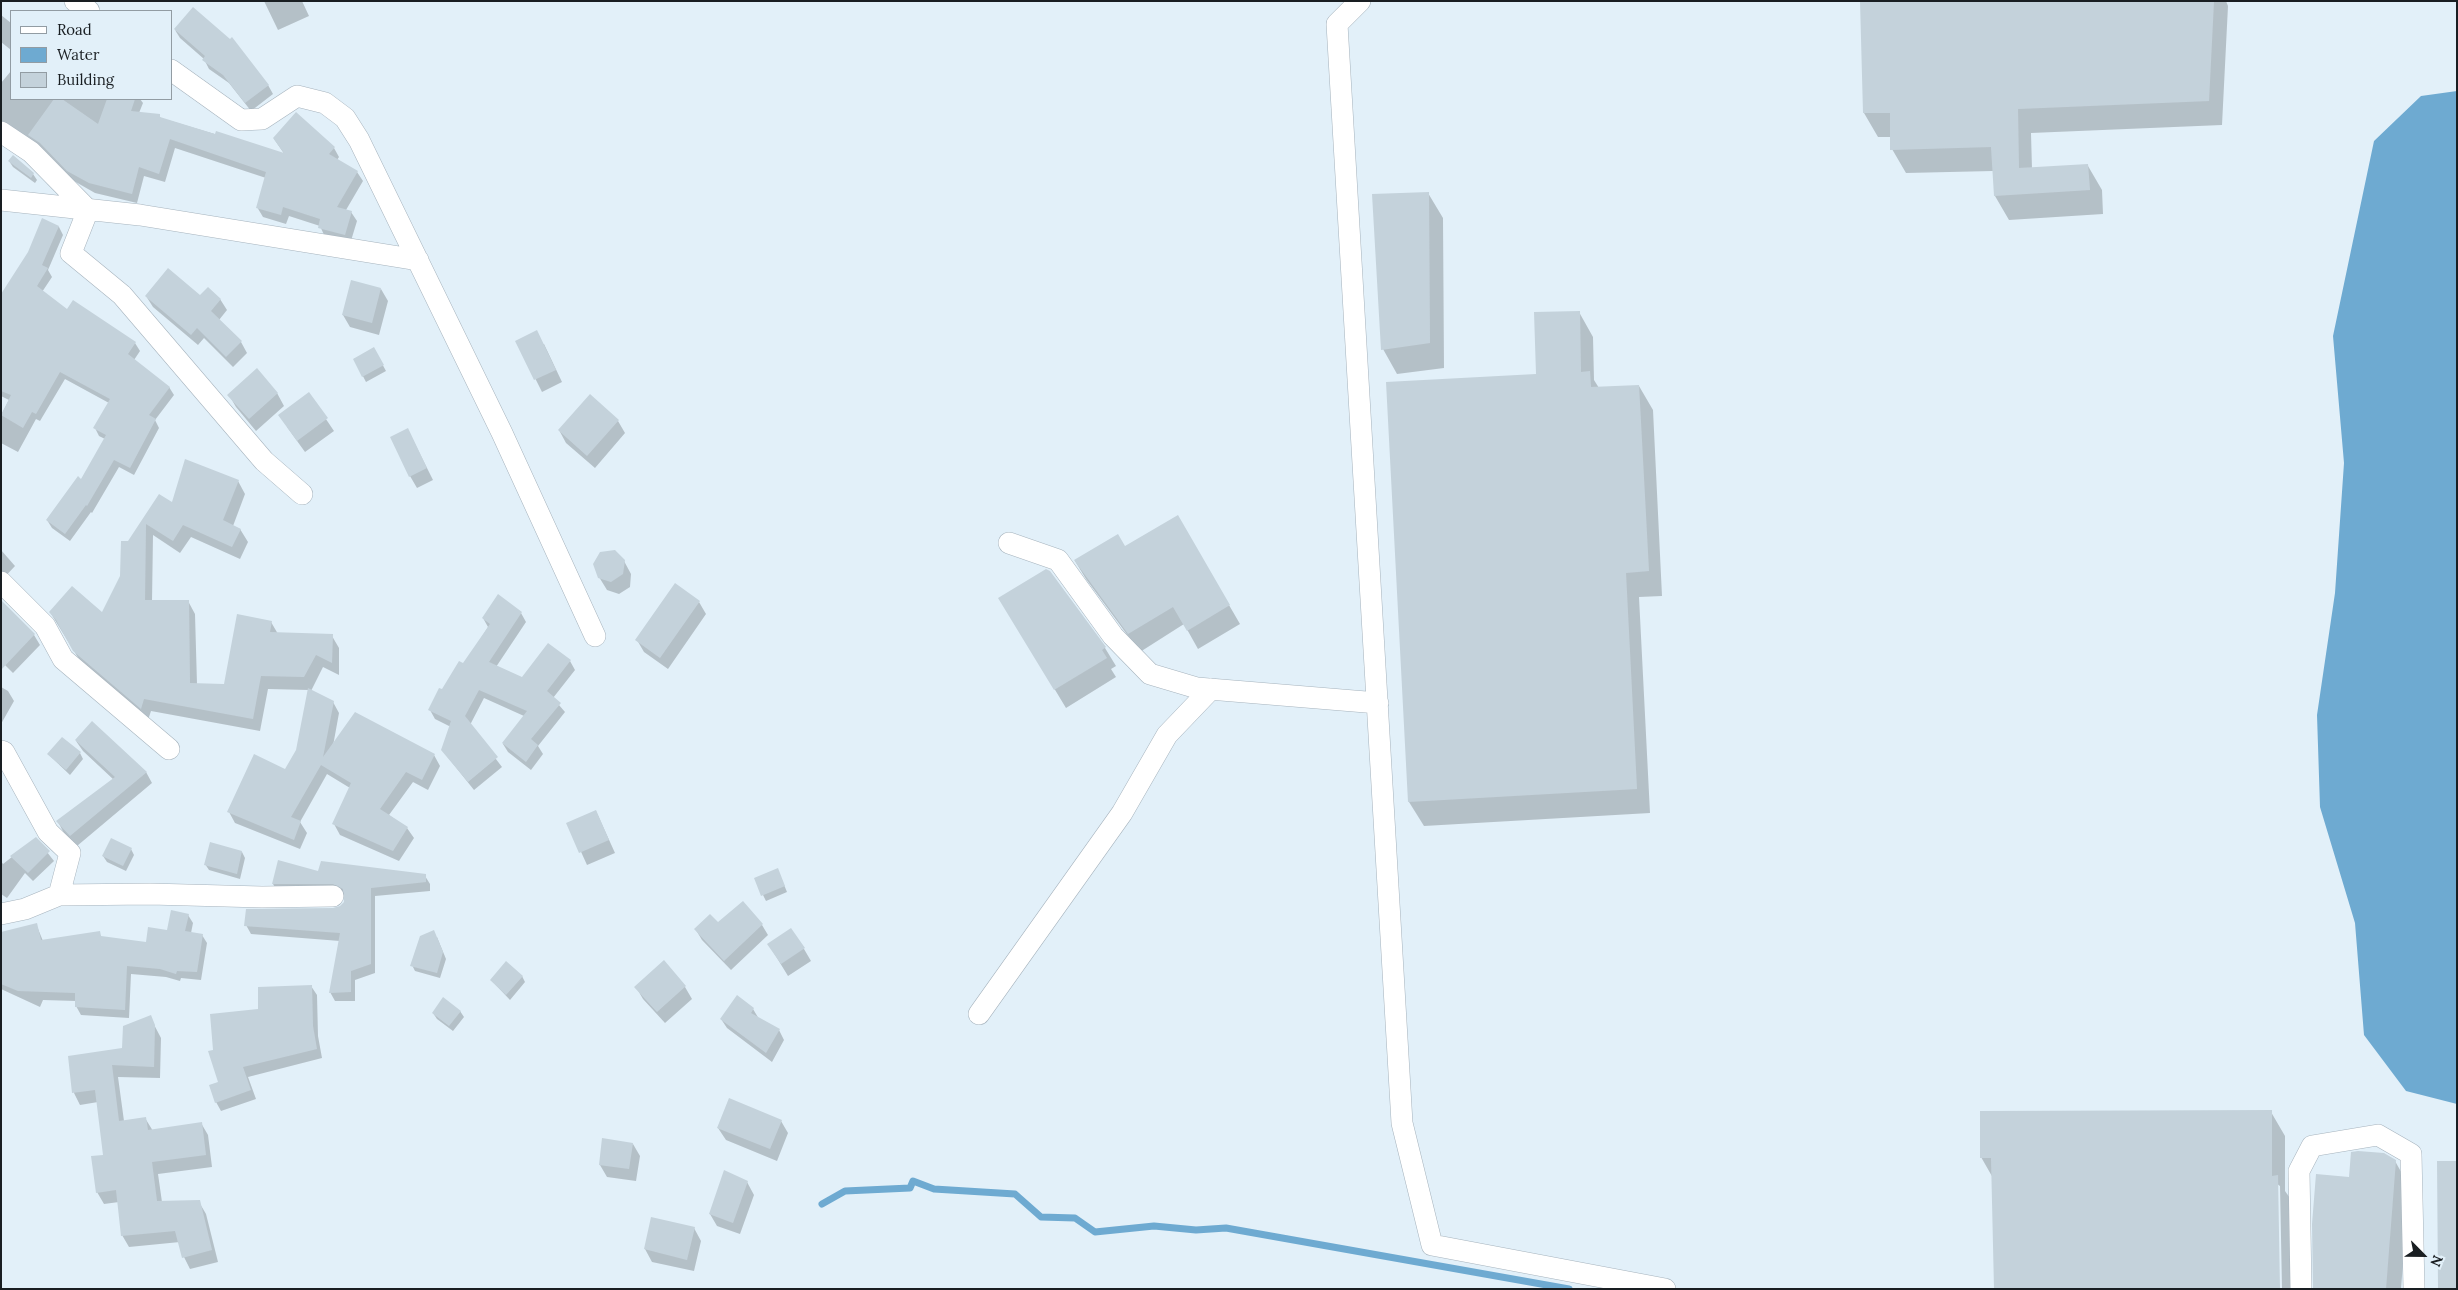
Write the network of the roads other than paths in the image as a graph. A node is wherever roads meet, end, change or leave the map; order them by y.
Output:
1 (75, 1) edge
2 (1360, 1) edge
3 (88, 10) edge
4 (172, 71) edge
5 (1, 132) edge
6 (1, 200) edge
7 (88, 210) junction
8 (418, 260) junction
9 (302, 494) dead end
10 (1009, 543) dead end
11 (1, 582) edge
12 (595, 636) dead end
13 (1211, 689) junction
14 (1378, 703) junction
15 (169, 749) dead end
16 (1, 751) edge
17 (59, 895) junction
18 (333, 896) dead end
19 (1, 914) edge
20 (979, 1014) dead end
21 (1665, 1289) edge
22 (2301, 1289) edge
23 (2414, 1289) edge

1 - 3 street
2 - 14 street
4 - 8 street
5 - 7 street
6 - 7 street
7 - 8 street
7 - 9 street
8 - 12 street
10 - 13 street
11 - 15 street
13 - 14 street
13 - 20 street
14 - 21 street
16 - 17 street
17 - 18 street
17 - 19 street
22 - 23 street

